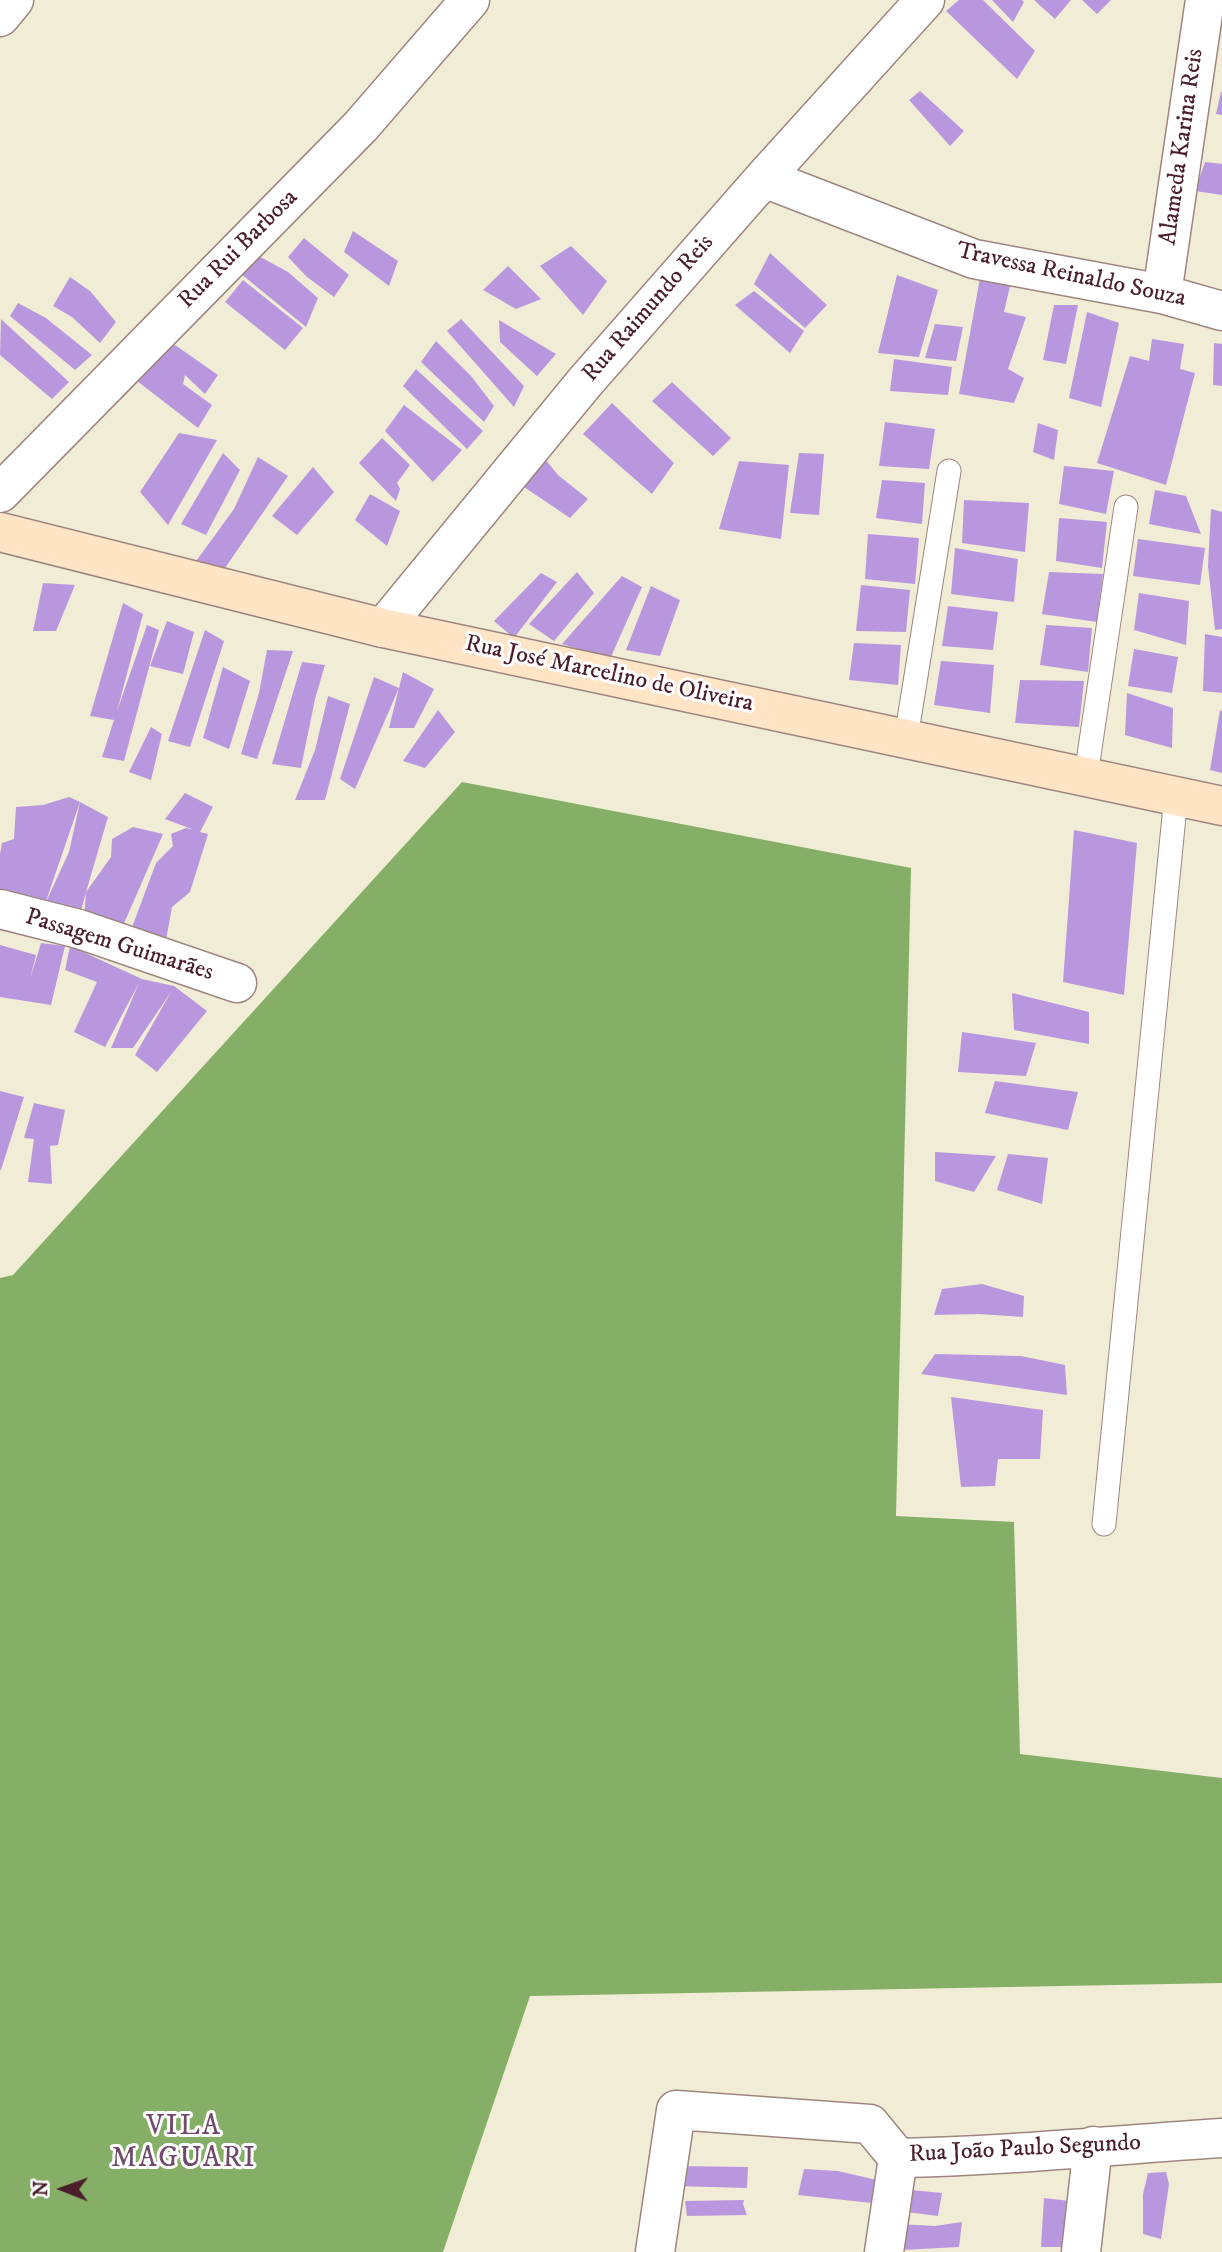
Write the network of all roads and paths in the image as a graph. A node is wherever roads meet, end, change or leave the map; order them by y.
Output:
1 (13, 0) edge
2 (470, 0) edge
3 (925, 0) edge
4 (1205, 0) edge
5 (0, 17) edge
6 (764, 178) junction
7 (1162, 295) junction
8 (1222, 311) edge
9 (949, 471) dead end
10 (0, 494) edge
11 (1126, 507) dead end
12 (0, 532) edge
13 (383, 628) junction
14 (906, 738) junction
15 (1086, 775) junction
16 (1176, 796) junction
17 (1222, 806) edge
18 (0, 909) edge
19 (237, 983) dead end
20 (1104, 1524) dead end
21 (1222, 2138) edge
22 (1093, 2146) junction
23 (898, 2158) junction
24 (655, 2252) edge
25 (884, 2252) edge
26 (1081, 2252) edge

1 - 5 street
2 - 10 street, Rua Rui Barbosa
3 - 6 street, Rua Raimundo Reis
4 - 7 street, Alameda Karina Reis
6 - 7 street, Travessa Reinaldo Souza
6 - 13 street, Rua Raimundo Reis
7 - 8 street, Travessa Reinaldo Souza
9 - 14 lane
11 - 15 lane
12 - 13 street, Rua José Marcelino de Oliveira
13 - 14 street, Rua José Marcelino de Oliveira
14 - 15 street, Rua José Marcelino de Oliveira
15 - 16 street, Rua José Marcelino de Oliveira
16 - 17 street, Rua José Marcelino de Oliveira
16 - 20 lane
18 - 19 street, Passagem Guimarães
21 - 22 street, Rua João Paulo Segundo
22 - 23 street, Rua João Paulo Segundo
22 - 26 street
23 - 24 street, Rua João Paulo Segundo
23 - 25 street

